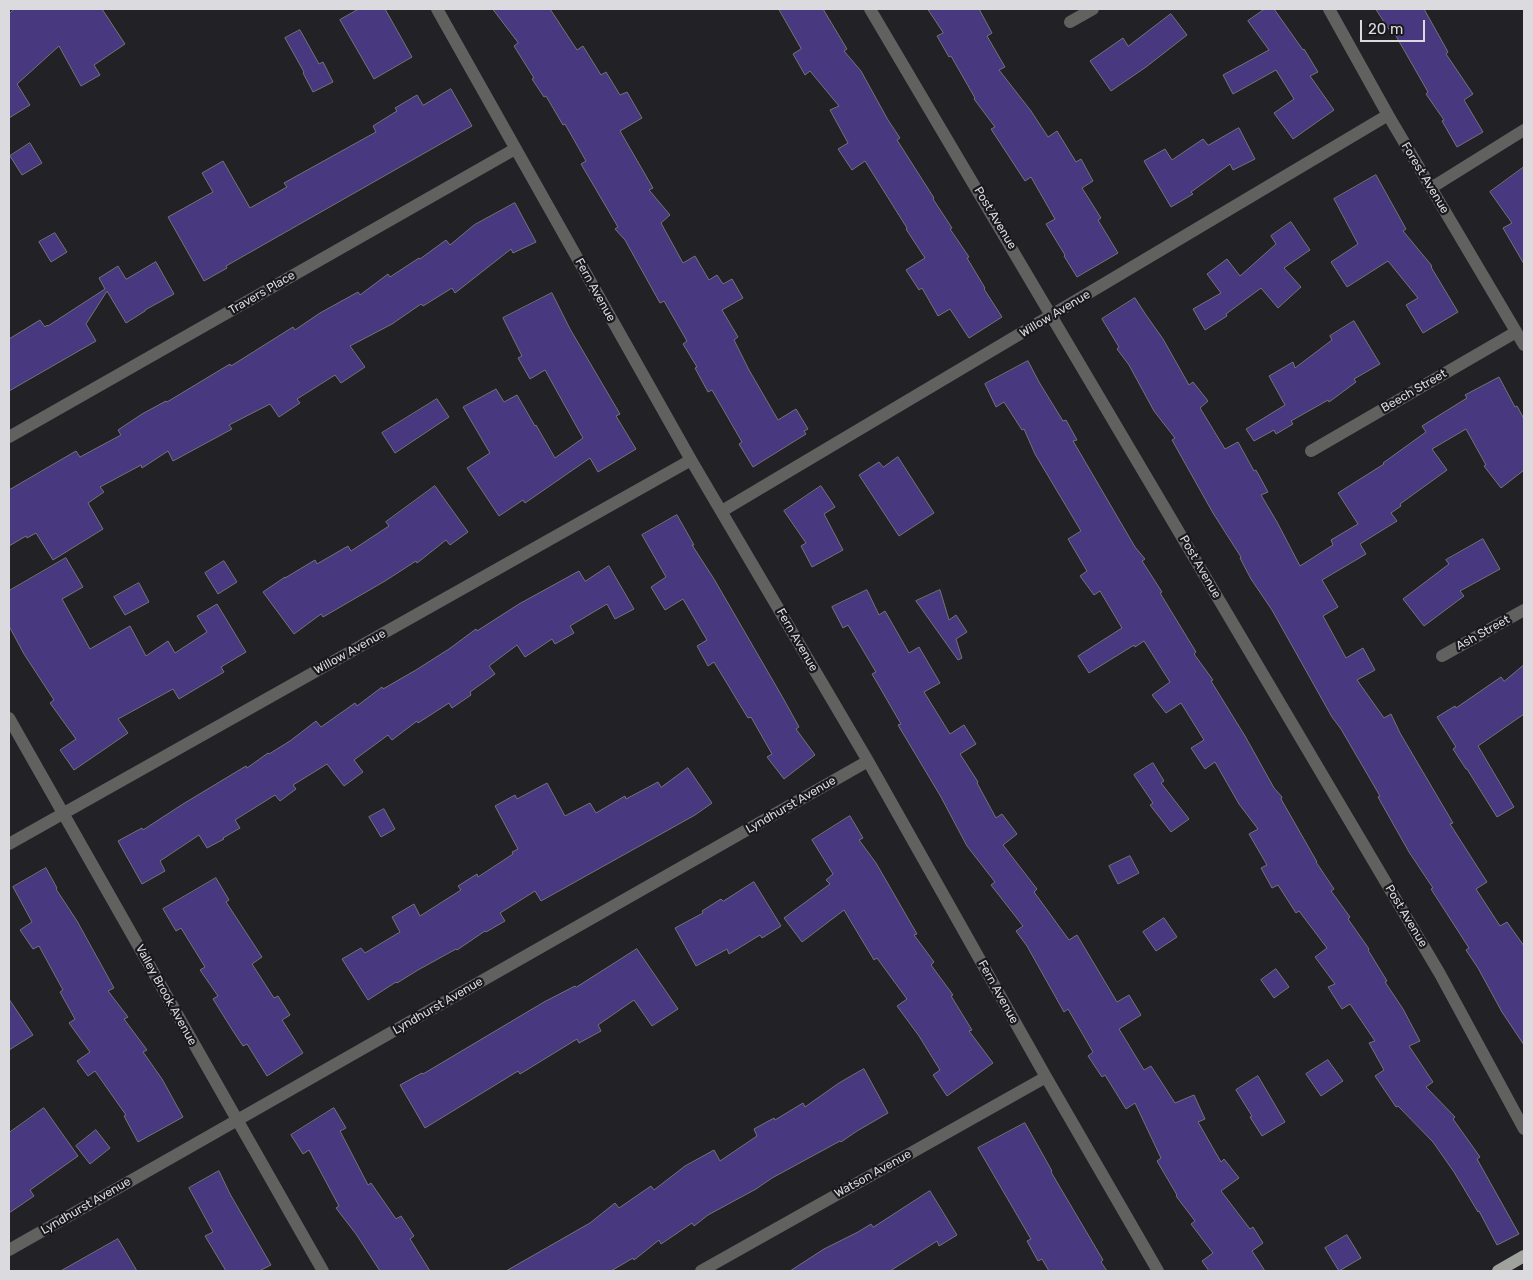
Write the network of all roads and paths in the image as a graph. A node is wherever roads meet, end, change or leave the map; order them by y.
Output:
1 (438, 9) edge
2 (870, 9) edge
3 (1093, 9) edge
4 (1329, 9) edge
5 (1070, 22) dead end
6 (1388, 116) junction
7 (1524, 130) edge
8 (515, 149) junction
9 (1431, 188) junction
10 (1052, 316) junction
11 (1516, 332) junction
12 (1524, 345) edge
13 (9, 437) edge
14 (1311, 451) dead end
15 (691, 460) junction
16 (722, 512) junction
17 (1524, 610) edge
18 (1442, 656) dead end
19 (9, 718) edge
20 (868, 761) junction
21 (63, 814) junction
22 (9, 844) edge
23 (1046, 1077) junction
24 (236, 1120) junction
25 (1524, 1129) edge
26 (9, 1250) edge
27 (1524, 1256) edge
28 (323, 1271) edge
29 (700, 1271) edge
30 (1158, 1271) edge
31 (1498, 1271) edge

1 - 8 street, Fern Avenue
2 - 10 street, Post Avenue
3 - 5 street
4 - 6 street, Forest Avenue
6 - 9 street, Forest Avenue
6 - 10 street, Willow Avenue
7 - 9 street
8 - 13 street, Travers Place
8 - 15 street, Fern Avenue
9 - 11 street, Forest Avenue
10 - 16 street, Willow Avenue
10 - 25 street, Post Avenue
11 - 12 street, Forest Avenue
11 - 14 street, Beech Street
15 - 16 street, Fern Avenue
15 - 21 street, Willow Avenue
16 - 20 street, Fern Avenue
17 - 18 street, Ash Street
19 - 21 street, Valley Brook Avenue
20 - 23 street, Fern Avenue
20 - 24 street, Lyndhurst Avenue
21 - 22 street, Willow Avenue
21 - 24 street, Valley Brook Avenue
23 - 29 street, Watson Avenue
23 - 30 street, Fern Avenue
24 - 26 street, Lyndhurst Avenue
24 - 28 street, Valley Brook Avenue
27 - 31 main road

